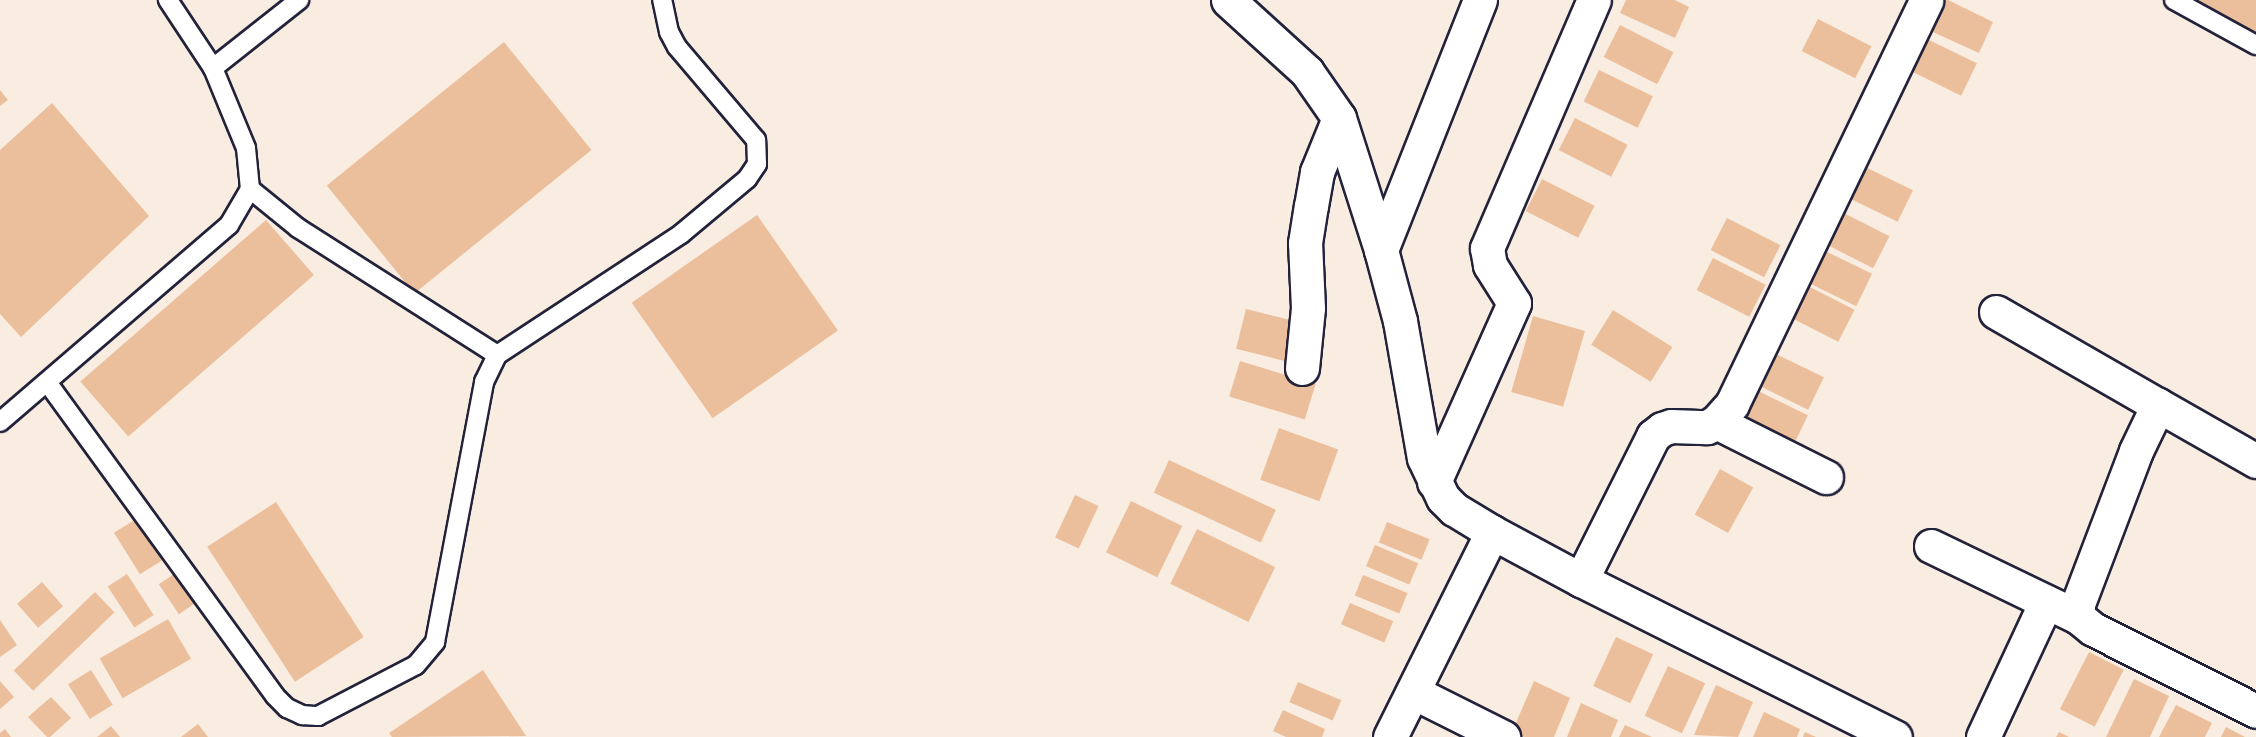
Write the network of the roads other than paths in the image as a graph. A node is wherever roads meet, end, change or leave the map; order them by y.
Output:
1 (168, 0) edge
2 (299, 0) edge
3 (662, 0) edge
4 (1228, 0) edge
5 (1480, 0) edge
6 (1594, 0) edge
7 (1926, 0) edge
8 (2174, 0) edge
9 (2256, 45) edge
10 (213, 68) junction
11 (1339, 118) junction
12 (250, 189) junction
13 (1381, 250) junction
14 (1996, 312) dead end
15 (497, 355) junction
16 (1302, 368) dead end
17 (47, 382) junction
18 (2158, 405) junction
19 (0, 422) edge
20 (1716, 422) junction
21 (2256, 461) edge
22 (1826, 477) dead end
23 (1434, 482) junction
24 (1492, 532) junction
25 (1931, 546) dead end
26 (1581, 580) junction
27 (2046, 602) junction
28 (2078, 617) junction
29 (1413, 692) junction
30 (2256, 711) edge
31 (1390, 737) edge
32 (1503, 737) edge
33 (1895, 737) edge
34 (1983, 737) edge

1 - 10 lane
2 - 10 lane
3 - 15 lane
4 - 11 street
5 - 13 street
6 - 23 street
7 - 20 street
8 - 9 lane
10 - 12 lane
11 - 13 street
11 - 16 street
12 - 15 lane
12 - 17 lane
13 - 23 street
14 - 18 street
15 - 17 lane
17 - 19 lane
18 - 21 street
18 - 28 street
20 - 22 street
20 - 26 street
23 - 24 street
24 - 26 street
24 - 29 street
25 - 27 street
26 - 33 street
27 - 28 street
27 - 34 street
28 - 30 street
29 - 31 street
29 - 32 street

